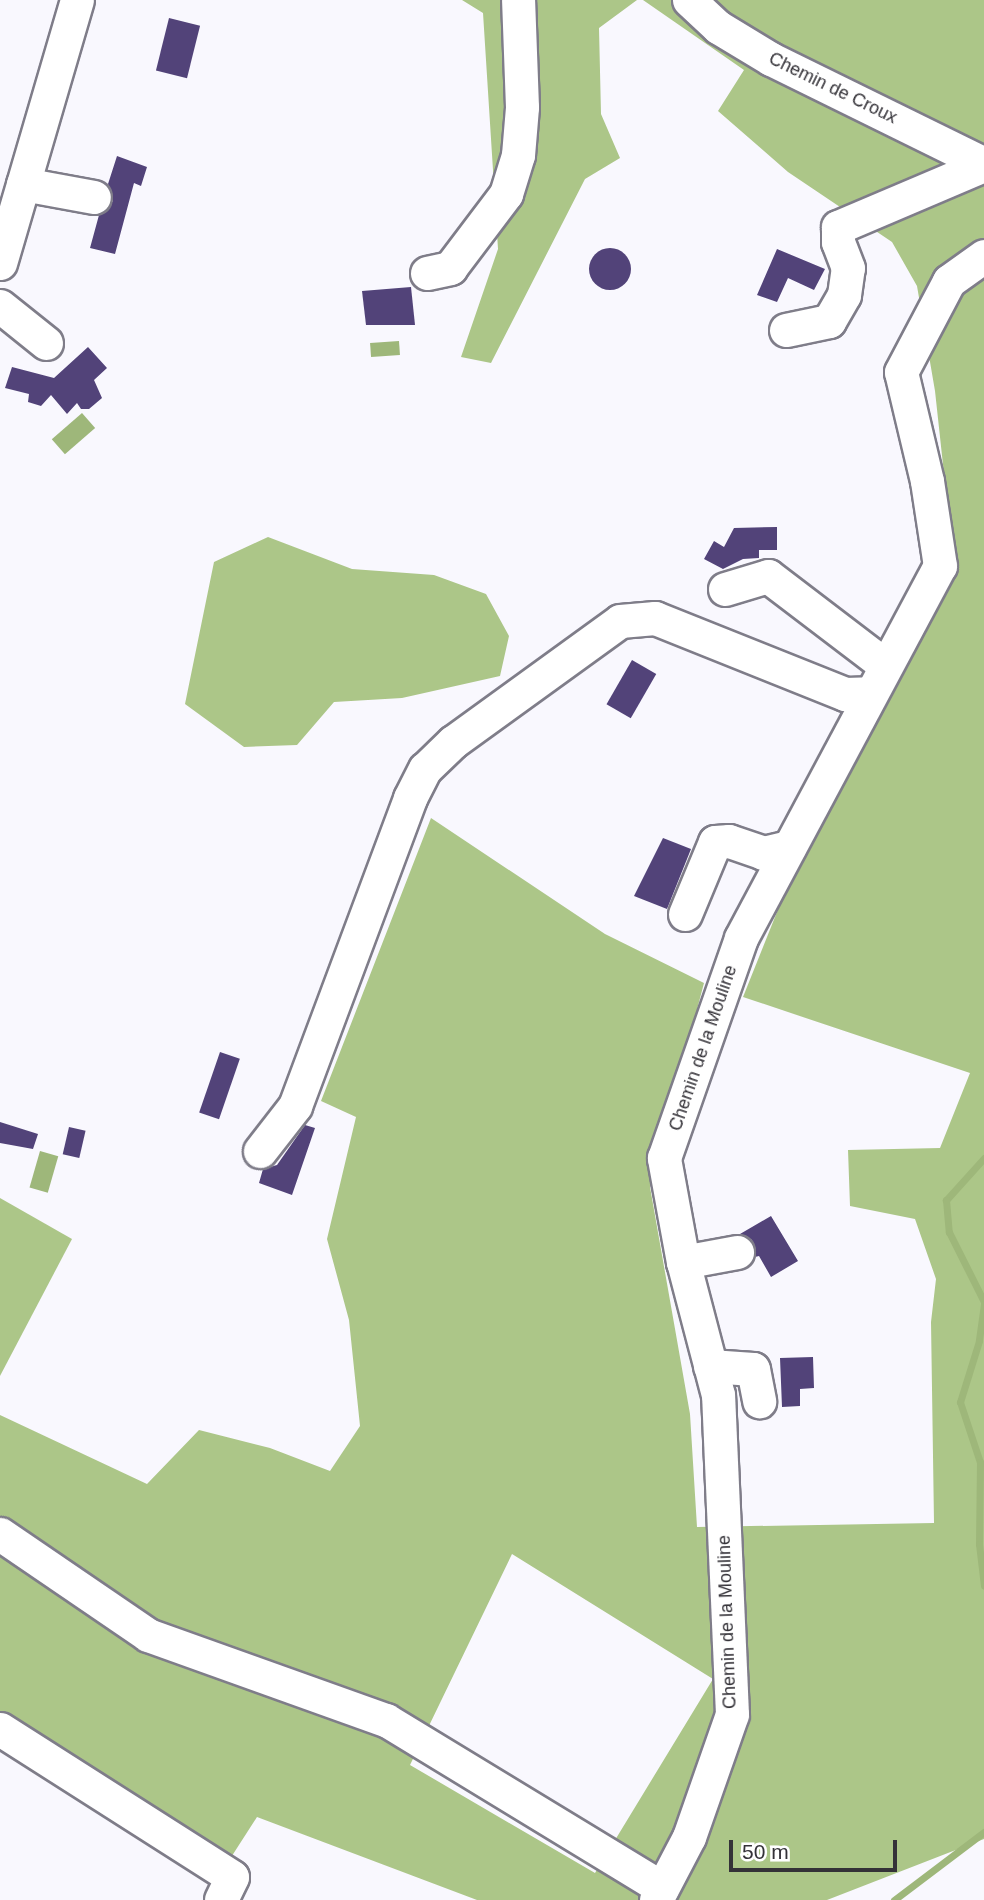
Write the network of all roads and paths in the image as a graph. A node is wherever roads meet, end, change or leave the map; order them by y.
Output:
1 (77, 0) edge
2 (518, 0) edge
3 (689, 0) edge
4 (984, 165) edge
5 (23, 184) junction
6 (94, 197) dead end
7 (984, 256) edge
8 (0, 263) edge
9 (427, 273) dead end
10 (0, 306) edge
11 (786, 330) dead end
12 (46, 343) dead end
13 (725, 589) dead end
14 (878, 679) junction
15 (789, 847) junction
16 (685, 914) dead end
17 (260, 1151) dead end
18 (737, 1252) dead end
19 (683, 1262) junction
20 (710, 1366) junction
21 (759, 1401) dead end
22 (0, 1534) edge
23 (0, 1729) edge
24 (659, 1894) edge
25 (221, 1900) edge

1 - 5 street
2 - 9 street
3 - 4 street, Chemin de Croux
4 - 11 street
5 - 6 street
5 - 8 street
7 - 14 street, Chemin de la Mouline
10 - 12 street
13 - 14 street
14 - 15 street, Chemin de la Mouline
14 - 17 street
15 - 16 street
15 - 19 street, Chemin de la Mouline
18 - 19 street
19 - 20 street, Chemin de la Mouline
20 - 21 street
20 - 24 street, Chemin de la Mouline
22 - 24 street
23 - 25 street

